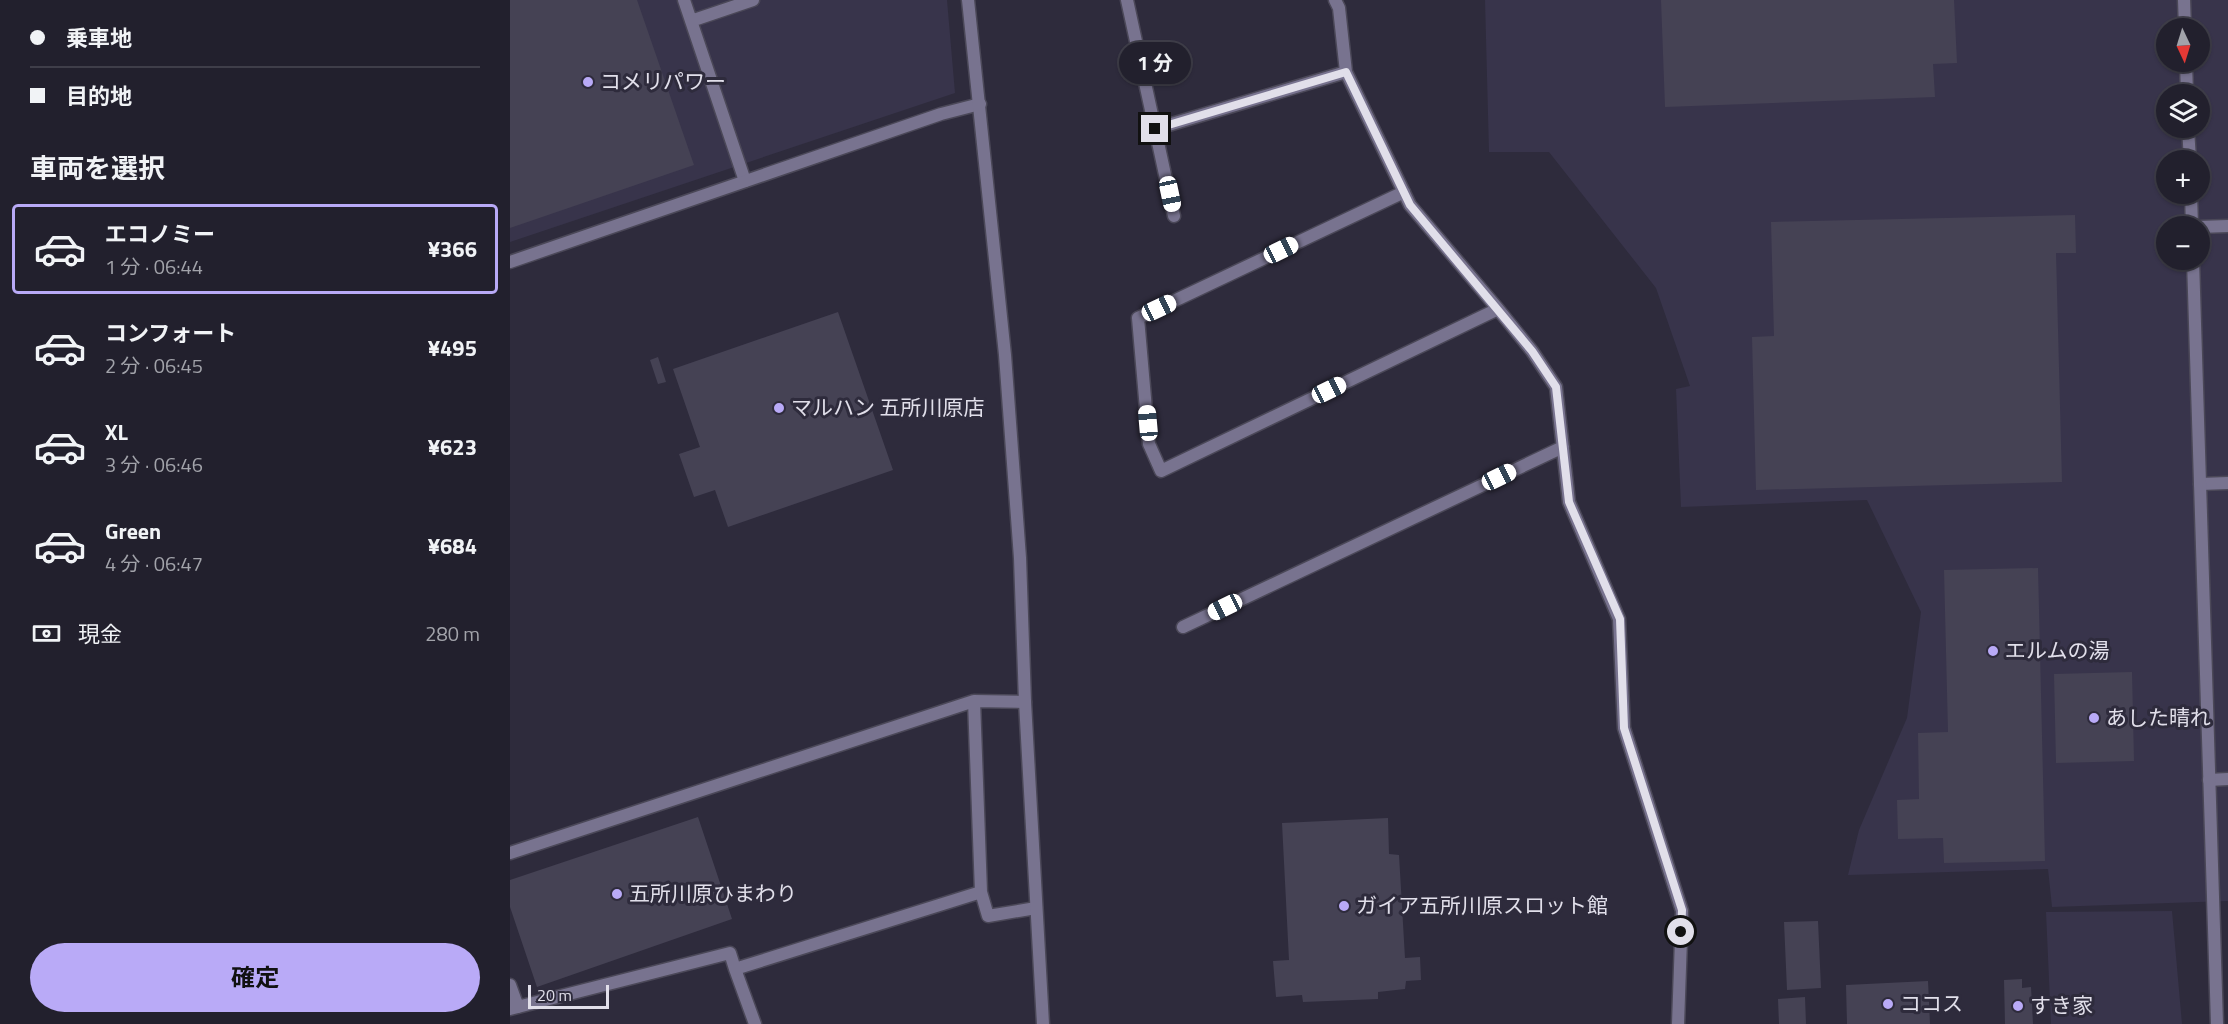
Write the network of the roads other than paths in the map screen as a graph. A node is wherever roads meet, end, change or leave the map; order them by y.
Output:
1 (684, 0) edge
2 (753, 0) edge
3 (968, 0) edge
4 (1127, 0) edge
5 (1335, 0) edge
6 (2184, 0) edge
7 (2185, 18) edge
8 (691, 21) junction
9 (1346, 72) junction
10 (980, 104) junction
11 (1155, 129) junction
12 (745, 181) junction
13 (1404, 192) junction
14 (1174, 216) dead end
15 (2228, 226) edge
16 (2210, 227) edge
17 (510, 262) edge
18 (2193, 270) edge
19 (1498, 309) junction
20 (1563, 447) junction
21 (2228, 483) edge
22 (2199, 484) junction
23 (1183, 627) dead end
24 (974, 701) junction
25 (1025, 702) junction
26 (2228, 779) edge
27 (2209, 780) junction
28 (510, 853) edge
29 (981, 892) junction
30 (1036, 908) junction
31 (735, 969) junction
32 (510, 985) edge
33 (514, 1008) edge
34 (755, 1024) edge
35 (1043, 1024) edge
36 (1678, 1024) edge
37 (2217, 1024) edge

1 - 8 street
2 - 8 street
3 - 10 street
4 - 11 street
5 - 9 street
6 - 7 street
8 - 12 street
9 - 11 street
9 - 13 street
10 - 12 street
10 - 25 street
11 - 14 street
12 - 17 street
13 - 19 street
13 - 19 street
15 - 16 street
18 - 22 street
19 - 20 street
20 - 23 street
20 - 36 street
21 - 22 street
22 - 27 street
24 - 25 street
24 - 28 street
24 - 29 street
25 - 30 street
26 - 27 street
27 - 37 street
29 - 30 street
29 - 31 street
30 - 35 street
31 - 33 street
31 - 34 street
32 - 33 street

